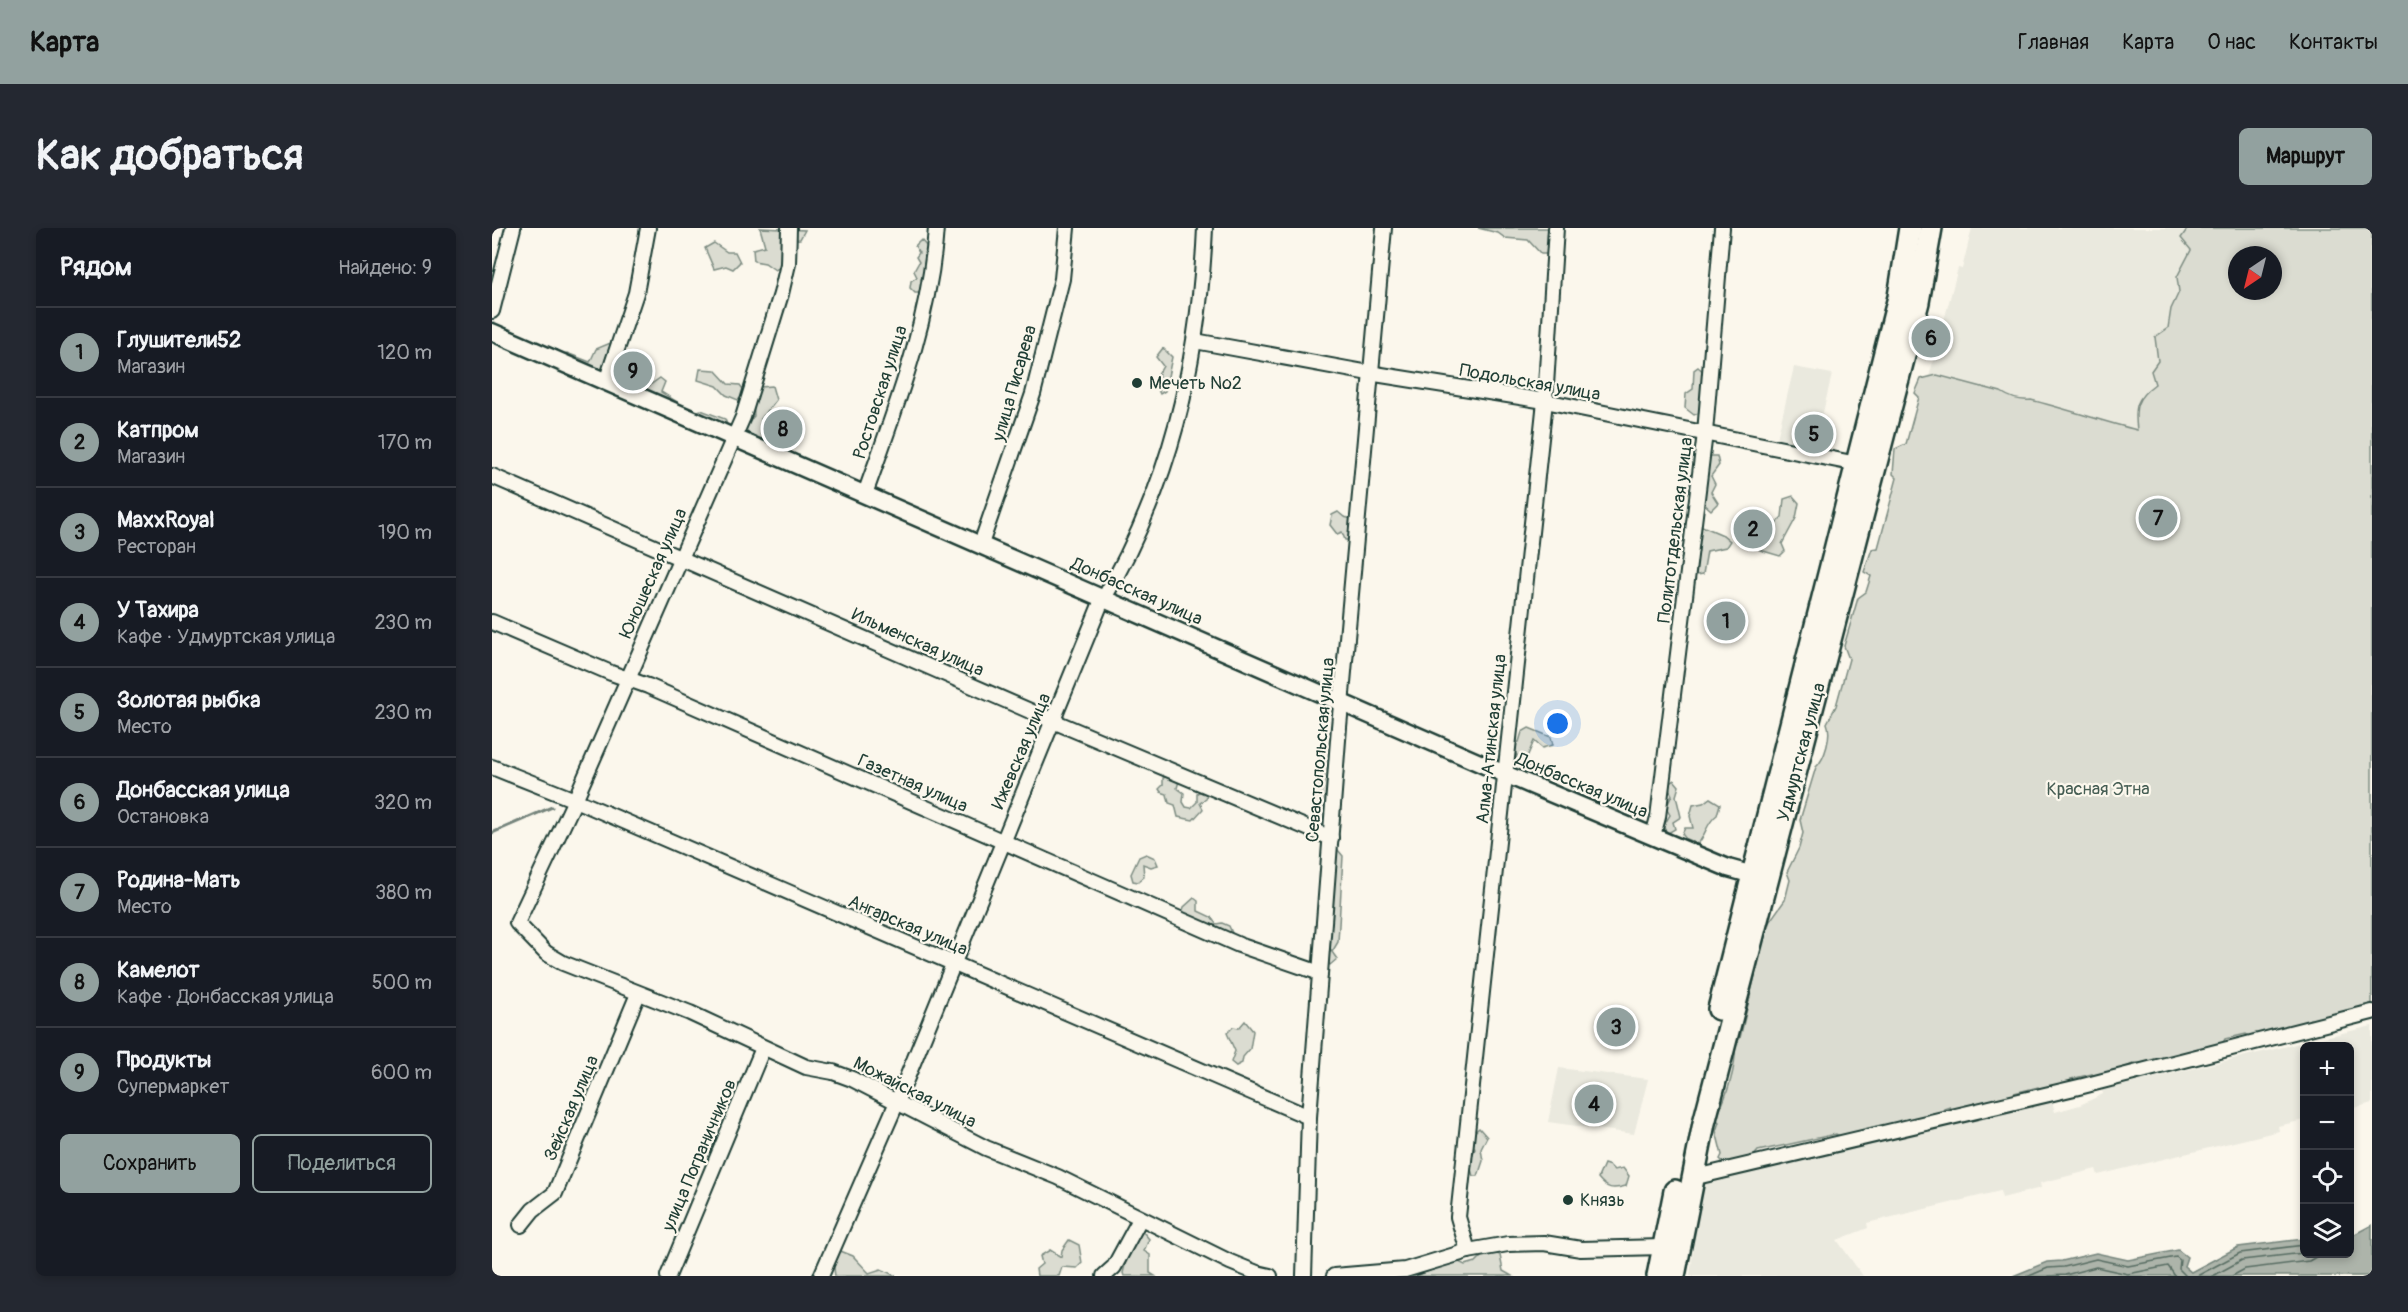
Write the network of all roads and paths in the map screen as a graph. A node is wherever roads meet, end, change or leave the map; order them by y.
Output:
1 (513, 228) edge
2 (648, 228) edge
3 (789, 228) edge
4 (936, 228) edge
5 (1067, 228) edge
6 (1205, 228) edge
7 (1384, 228) edge
8 (1556, 228) edge
9 (1722, 228) edge
10 (1910, 228) edge
11 (1931, 228) edge
12 (492, 311) edge
13 (492, 332) edge
14 (1195, 341) junction
15 (1370, 374) junction
16 (606, 382) junction
17 (1545, 401) junction
18 (1705, 433) junction
19 (733, 438) junction
20 (1857, 464) junction
21 (492, 476) edge
22 (866, 494) junction
23 (981, 544) junction
24 (680, 559) junction
25 (1104, 598) junction
26 (492, 622) edge
27 (627, 678) junction
28 (1342, 701) junction
29 (1053, 722) junction
30 (492, 766) edge
31 (1505, 774) junction
32 (575, 800) junction
33 (1653, 836) junction
34 (1331, 838) junction
35 (1002, 842) junction
36 (1760, 877) junction
37 (517, 923) joint
38 (952, 964) junction
39 (1320, 973) junction
40 (638, 994) junction
41 (2372, 1012) edge
42 (763, 1048) junction
43 (897, 1102) junction
44 (1309, 1117) junction
45 (1692, 1178) junction
46 (1140, 1219) junction
47 (521, 1225) dead end
48 (1663, 1247) junction
49 (1468, 1251) junction
50 (668, 1276) edge
51 (821, 1276) edge
52 (1104, 1276) edge
53 (1270, 1276) edge
54 (1304, 1276) edge
55 (1334, 1276) edge
56 (1658, 1276) edge
57 (1674, 1276) edge

1 - 12 street
2 - 16 street
3 - 19 street, Юношеская улица
4 - 22 street, Ростовская улица
5 - 23 street, улица Писарева
6 - 14 street, Ижевская улица
7 - 15 street, Севастопольская улица
8 - 17 street, Алма-Атинская улица
9 - 18 street, Политотдельская улица
10 - 20 main road, Удмуртская улица
11 - 36 main road, Удмуртская улица
13 - 16 street, Донбасская улица
14 - 15 street, Подольская улица
14 - 25 street, Ижевская улица
15 - 17 street, Подольская улица
15 - 28 street, Севастопольская улица
16 - 19 street, Донбасская улица
17 - 18 street, Подольская улица
17 - 31 street, Алма-Атинская улица
18 - 20 street, Подольская улица
18 - 33 street, Политотдельская улица
19 - 22 street, Донбасская улица
19 - 24 street, Юношеская улица
20 - 36 main road, Удмуртская улица
21 - 24 street, Ильменская улица
22 - 23 street, Донбасская улица
23 - 25 street, Донбасская улица
24 - 27 street, Юношеская улица
24 - 29 street, Ильменская улица
25 - 28 street, Донбасская улица
25 - 29 street, Ижевская улица
26 - 27 street, Газетная улица
27 - 32 street, Юношеская улица
27 - 35 street, Газетная улица
28 - 31 street, Донбасская улица
28 - 34 street, Севастопольская улица
29 - 34 street, Ильменская улица
29 - 35 street, Ижевская улица
30 - 32 street, Ангарская улица
31 - 33 street, Донбасская улица
31 - 49 street, Алма-Атинская улица
32 - 37 street, Юношеская улица
32 - 38 street, Ангарская улица
33 - 36 street, Донбасская улица
34 - 39 street, Севастопольская улица
35 - 38 street, Ижевская улица
35 - 39 street, Газетная улица
36 - 45 main road, Удмуртская улица
36 - 48 main road, Удмуртская улица
37 - 40 street, Можайская улица
38 - 43 street, Ижевская улица
38 - 44 street, Ангарская улица
39 - 44 street, Севастопольская улица
40 - 42 street, Можайская улица
40 - 47 street, Зейская улица
41 - 45 street
42 - 43 street, Можайская улица
42 - 50 street, улица Пограничников
43 - 46 street, Можайская улица
43 - 51 street, Ижевская улица
44 - 54 street, Севастопольская улица
45 - 57 main road, Удмуртская улица
46 - 52 street
46 - 53 street, Можайская улица
48 - 49 street
48 - 56 main road, Удмуртская улица
49 - 55 street

